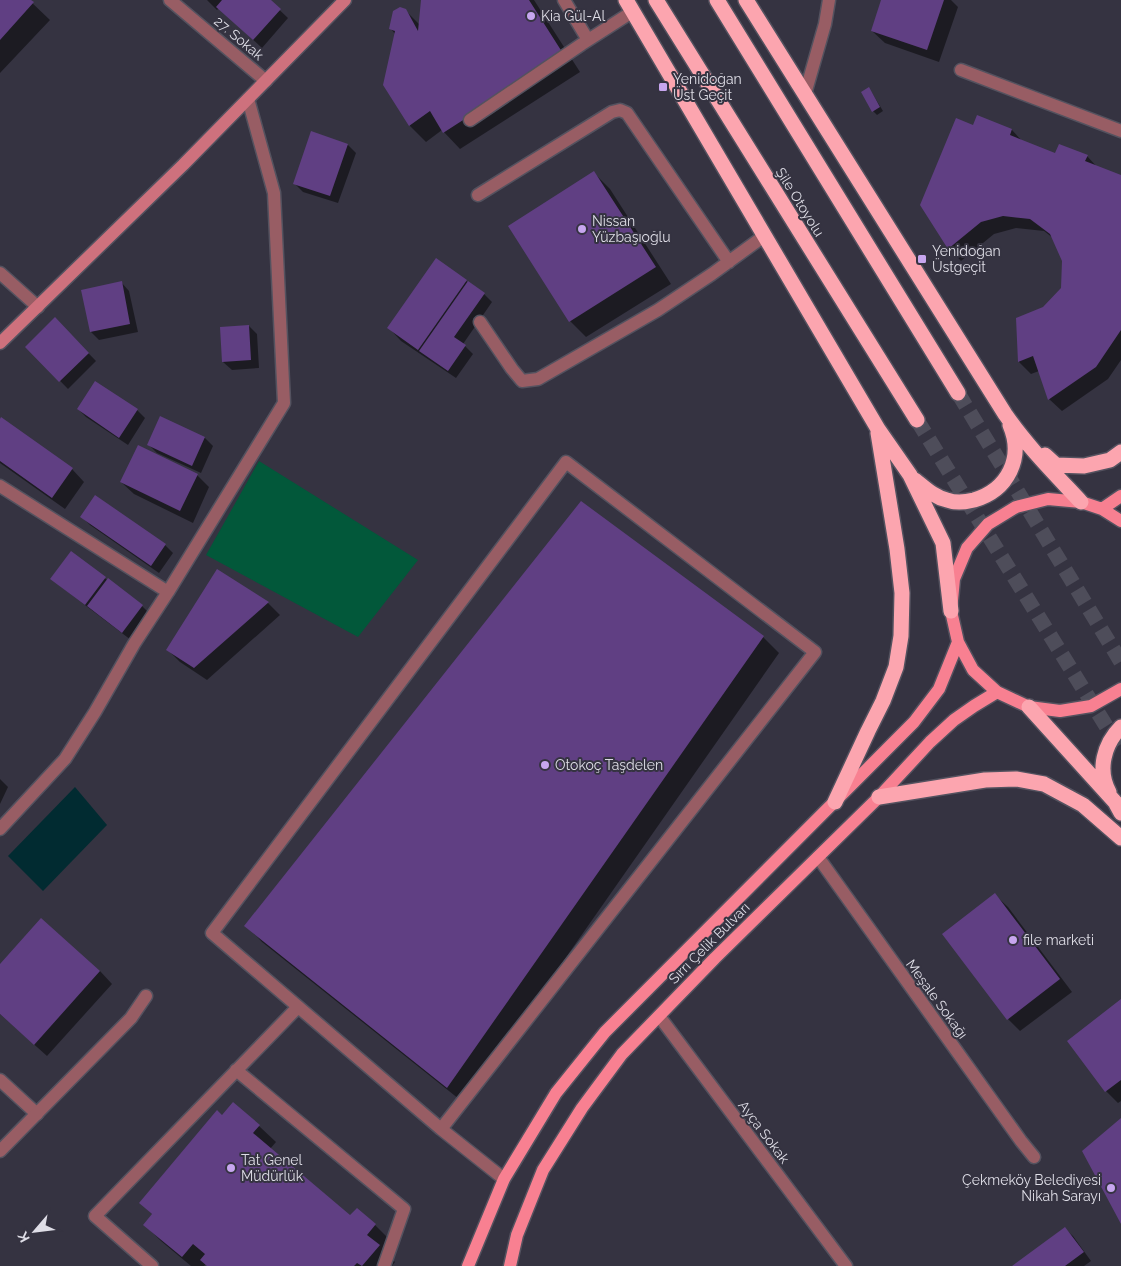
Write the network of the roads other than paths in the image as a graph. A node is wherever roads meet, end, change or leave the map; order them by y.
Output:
1 (170, 0) edge
2 (345, 0) edge
3 (564, 0) edge
4 (656, 0) edge
5 (718, 0) edge
6 (746, 0) edge
7 (829, 0) edge
8 (629, 6) edge
9 (588, 40) junction
10 (960, 70) dead end
11 (266, 81) junction
12 (805, 94) junction
13 (248, 99) junction
14 (470, 120) dead end
15 (1121, 132) edge
16 (478, 195) dead end
17 (764, 236) junction
18 (729, 262) junction
19 (0, 273) edge
20 (38, 307) junction
21 (480, 322) dead end
22 (0, 343) edge
23 (958, 393) tunnel mouth
24 (1005, 414) junction
25 (917, 420) tunnel mouth
26 (878, 429) junction
27 (1016, 429) junction
28 (1121, 452) edge
29 (910, 475) junction
30 (0, 486) edge
31 (1121, 496) edge
32 (1080, 502) junction
33 (1102, 509) junction
34 (1121, 521) edge
35 (168, 592) junction
36 (951, 611) junction
37 (958, 642) junction
38 (1121, 689) edge
39 (997, 692) junction
40 (1028, 707) junction
41 (1121, 728) edge
42 (879, 797) junction
43 (835, 802) junction
44 (1118, 808) edge
45 (0, 829) edge
46 (1121, 838) edge
47 (818, 857) junction
48 (146, 996) dead end
49 (298, 1007) junction
50 (659, 1016) junction
51 (236, 1070) junction
52 (0, 1080) edge
53 (37, 1114) junction
54 (441, 1129) junction
55 (0, 1151) edge
56 (1034, 1157) dead end
57 (504, 1179) junction
58 (152, 1266) edge
59 (384, 1266) edge
60 (468, 1266) edge
61 (510, 1266) edge
62 (846, 1266) edge

1 - 11 street, 27. Sokak
2 - 11 street
3 - 9 street
4 - 25 highway, Şile Otoyolu
5 - 23 highway
6 - 12 highway
7 - 12 street
8 - 9 street
8 - 17 highway
9 - 14 street
10 - 15 street
11 - 13 street
12 - 24 highway
13 - 20 street
13 - 35 street
16 - 18 street
17 - 18 street
17 - 26 highway
18 - 21 street
19 - 20 street
20 - 22 street
24 - 27 highway
24 - 29 highway
26 - 29 highway
26 - 43 highway
27 - 28 highway
27 - 32 highway
29 - 36 highway
30 - 35 street
31 - 33 main road
32 - 33 main road
32 - 36 main road
33 - 34 main road
35 - 45 street
36 - 37 main road
37 - 39 main road
37 - 43 main road
38 - 40 main road
39 - 40 main road
39 - 42 main road, Sırrı Çelik Bulvarı
40 - 44 highway
41 - 44 highway
42 - 46 highway
42 - 47 main road, Sırrı Çelik Bulvarı
43 - 57 main road
47 - 50 main road, Sırrı Çelik Bulvarı
47 - 56 street, Meşale Sokağı
48 - 53 street
49 - 51 street
49 - 54 street
49 - 54 street
50 - 61 main road, Sırrı Çelik Bulvarı
50 - 62 street, Ayça Sokak
51 - 58 street
51 - 59 street
52 - 53 street
53 - 55 street
54 - 57 street
57 - 60 main road

